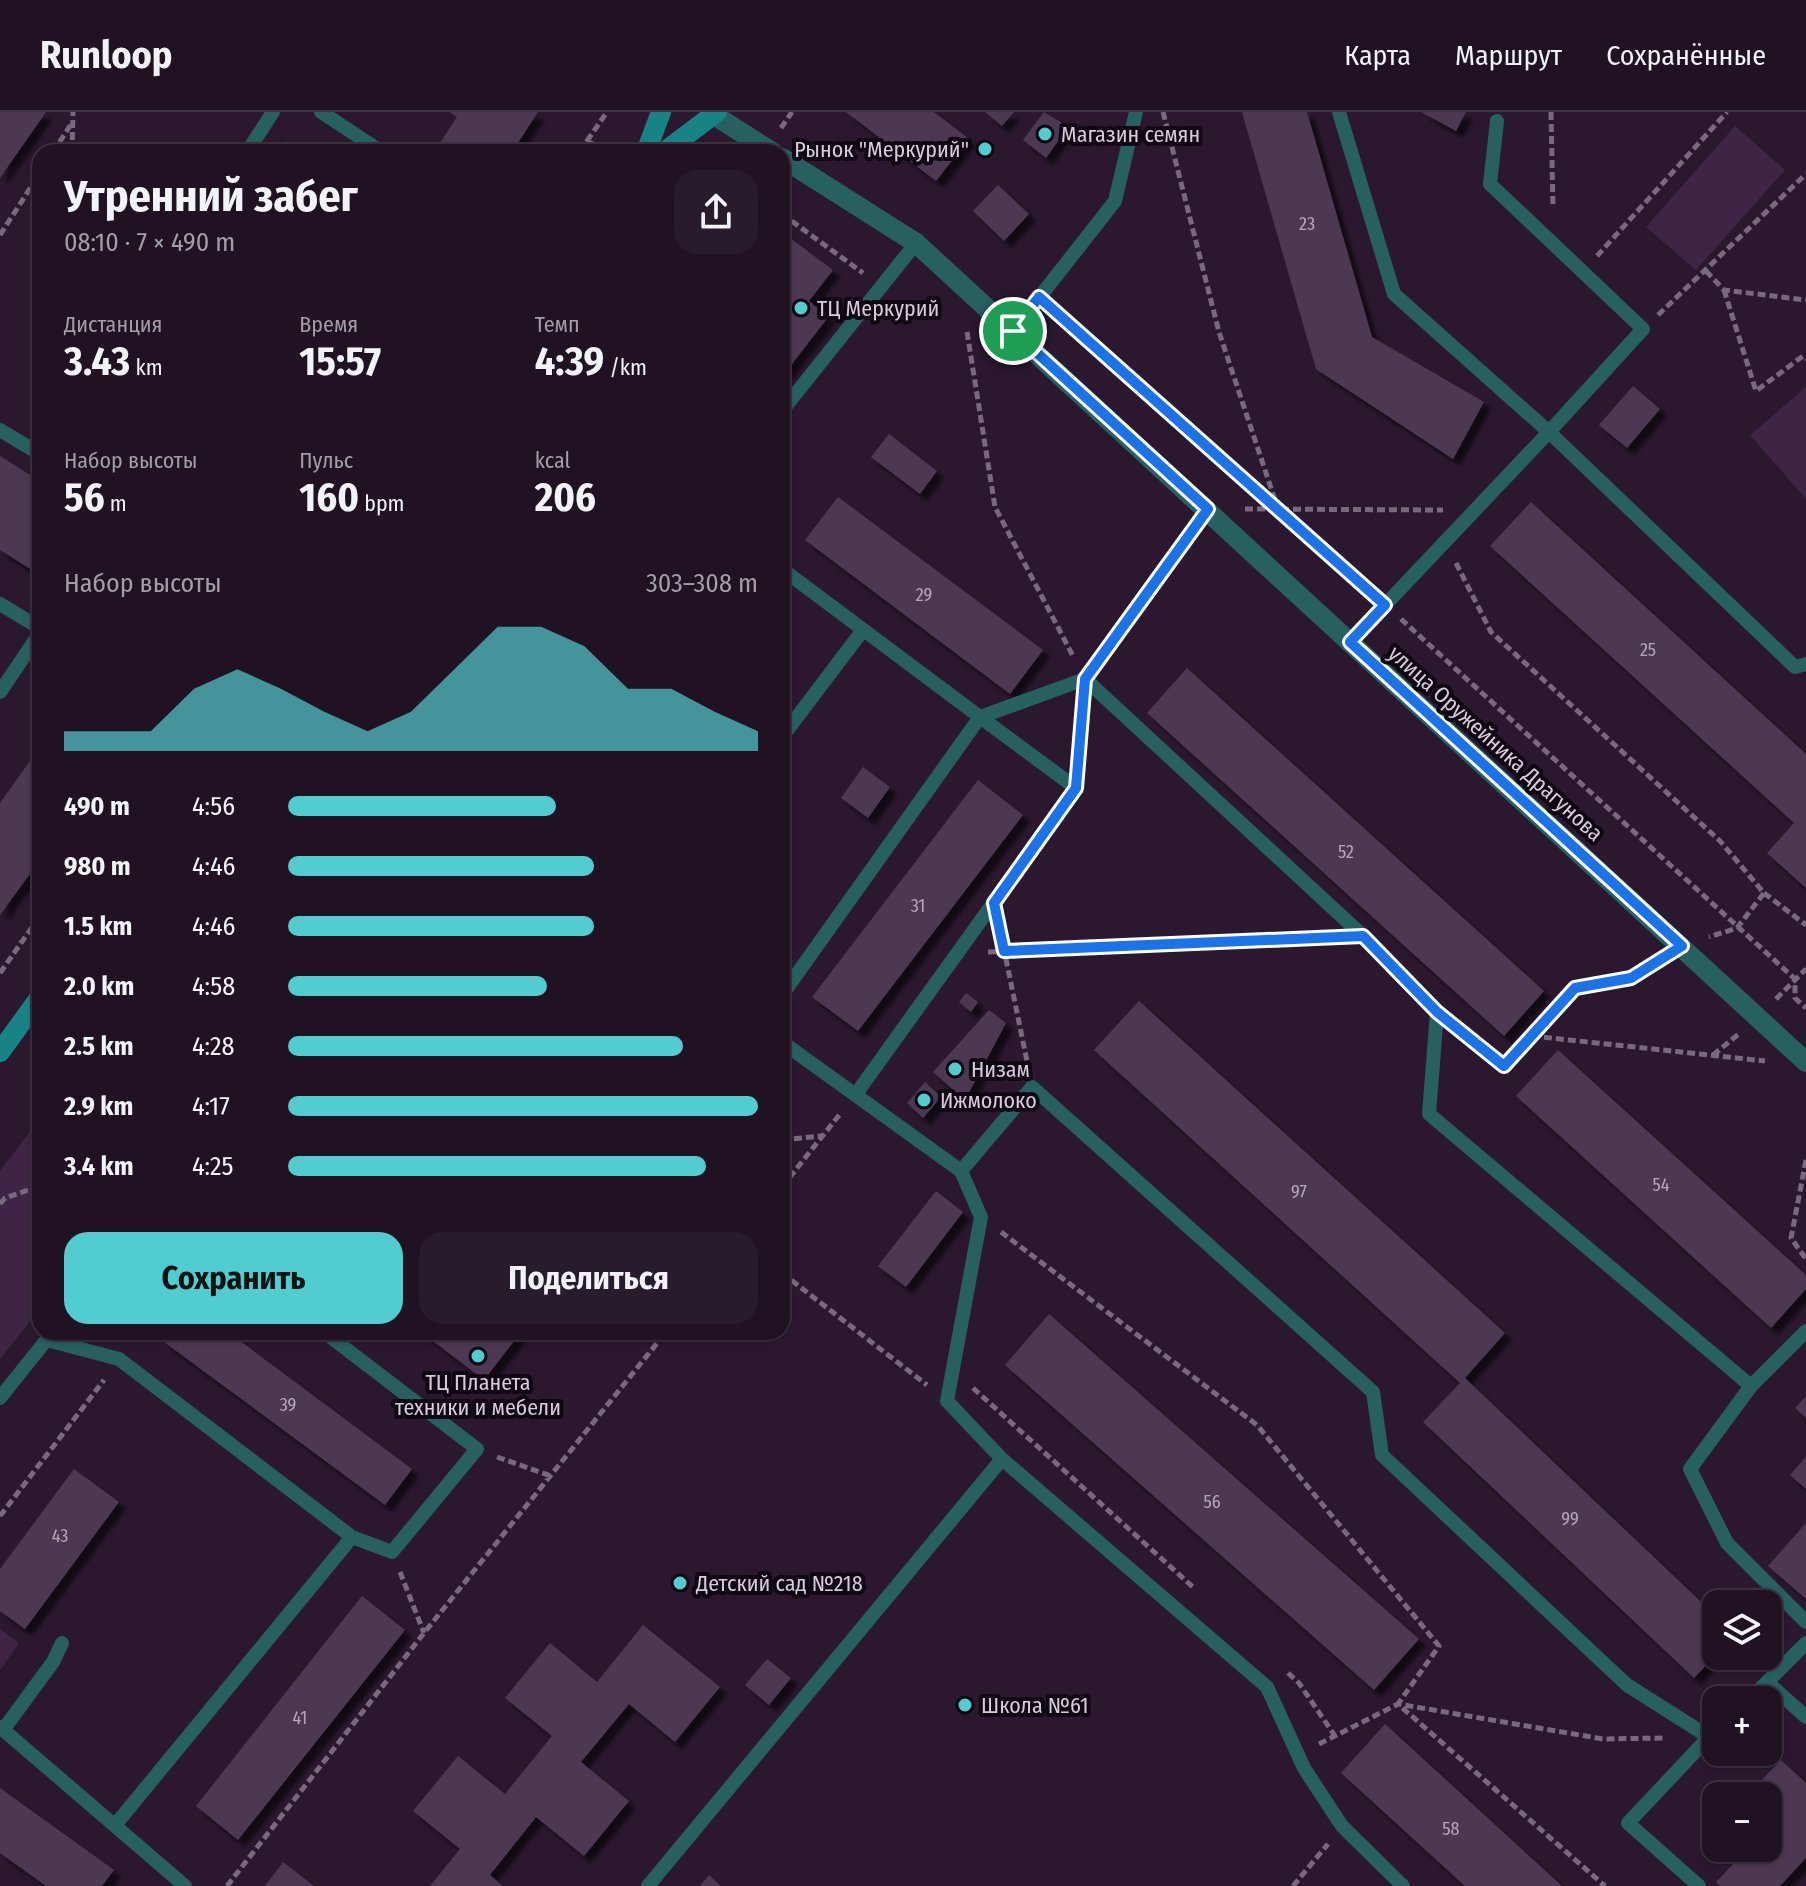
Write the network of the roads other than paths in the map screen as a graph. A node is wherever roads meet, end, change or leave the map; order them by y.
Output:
1 (273, 112) edge
2 (321, 112) edge
3 (661, 112) edge
4 (1136, 112) edge
5 (1339, 112) edge
6 (714, 113) edge
7 (1497, 121) dead end
8 (252, 144) edge
9 (370, 144) edge
10 (649, 144) edge
11 (674, 144) edge
12 (760, 144) edge
13 (790, 163) edge
14 (916, 243) junction
15 (1013, 331) junction
16 (790, 401) edge
17 (0, 430) edge
18 (1549, 432) junction
19 (32, 449) edge
20 (1208, 509) junction
21 (790, 575) edge
22 (0, 604) edge
23 (32, 625) edge
24 (863, 630) junction
25 (32, 642) edge
26 (1350, 642) junction
27 (1806, 664) edge
28 (1085, 679) junction
29 (0, 692) edge
30 (980, 717) junction
31 (790, 726) edge
32 (1076, 788) junction
33 (790, 984) edge
34 (32, 1008) edge
35 (790, 1048) edge
36 (0, 1052) edge
37 (1806, 1062) edge
38 (856, 1094) junction
39 (961, 1171) junction
40 (1806, 1331) edge
41 (47, 1340) edge
42 (62, 1340) edge
43 (334, 1340) edge
44 (1751, 1386) junction
45 (0, 1398) edge
46 (1002, 1459) junction
47 (352, 1537) junction
48 (1806, 1622) edge
49 (62, 1643) dead end
50 (1806, 1643) edge
51 (1767, 1682) junction
52 (1763, 1686) edge
53 (1806, 1717) edge
54 (1, 1728) edge
55 (1702, 1728) edge
56 (1702, 1745) edge
57 (116, 1824) junction
58 (185, 1886) edge
59 (648, 1886) edge
60 (1403, 1886) edge
61 (1699, 1886) edge

1 - 8 lane
2 - 9 lane
3 - 10 main road
4 - 15 lane
5 - 18 lane
6 - 11 main road
6 - 12 street
7 - 18 lane
13 - 14 street, улица Оружейника Драгунова
14 - 15 street, улица Оружейника Драгунова
14 - 16 lane
15 - 20 street, улица Оружейника Драгунова
17 - 19 lane
18 - 26 lane
18 - 27 lane
20 - 26 street, улица Оружейника Драгунова
20 - 28 lane
21 - 24 lane
22 - 23 lane
24 - 30 lane
24 - 31 lane
25 - 29 lane
26 - 37 street, улица Оружейника Драгунова
28 - 30 lane
28 - 32 lane
28 - 44 lane
30 - 32 lane
30 - 33 lane
32 - 38 lane
34 - 36 main road
35 - 38 lane
38 - 39 lane
39 - 46 lane
39 - 55 lane
40 - 44 lane
41 - 45 lane
42 - 47 lane
43 - 47 lane
44 - 48 lane
46 - 59 lane
46 - 60 lane
47 - 57 lane
49 - 54 lane
50 - 51 lane
51 - 52 lane
51 - 53 lane
54 - 57 lane
56 - 61 lane
57 - 58 lane

